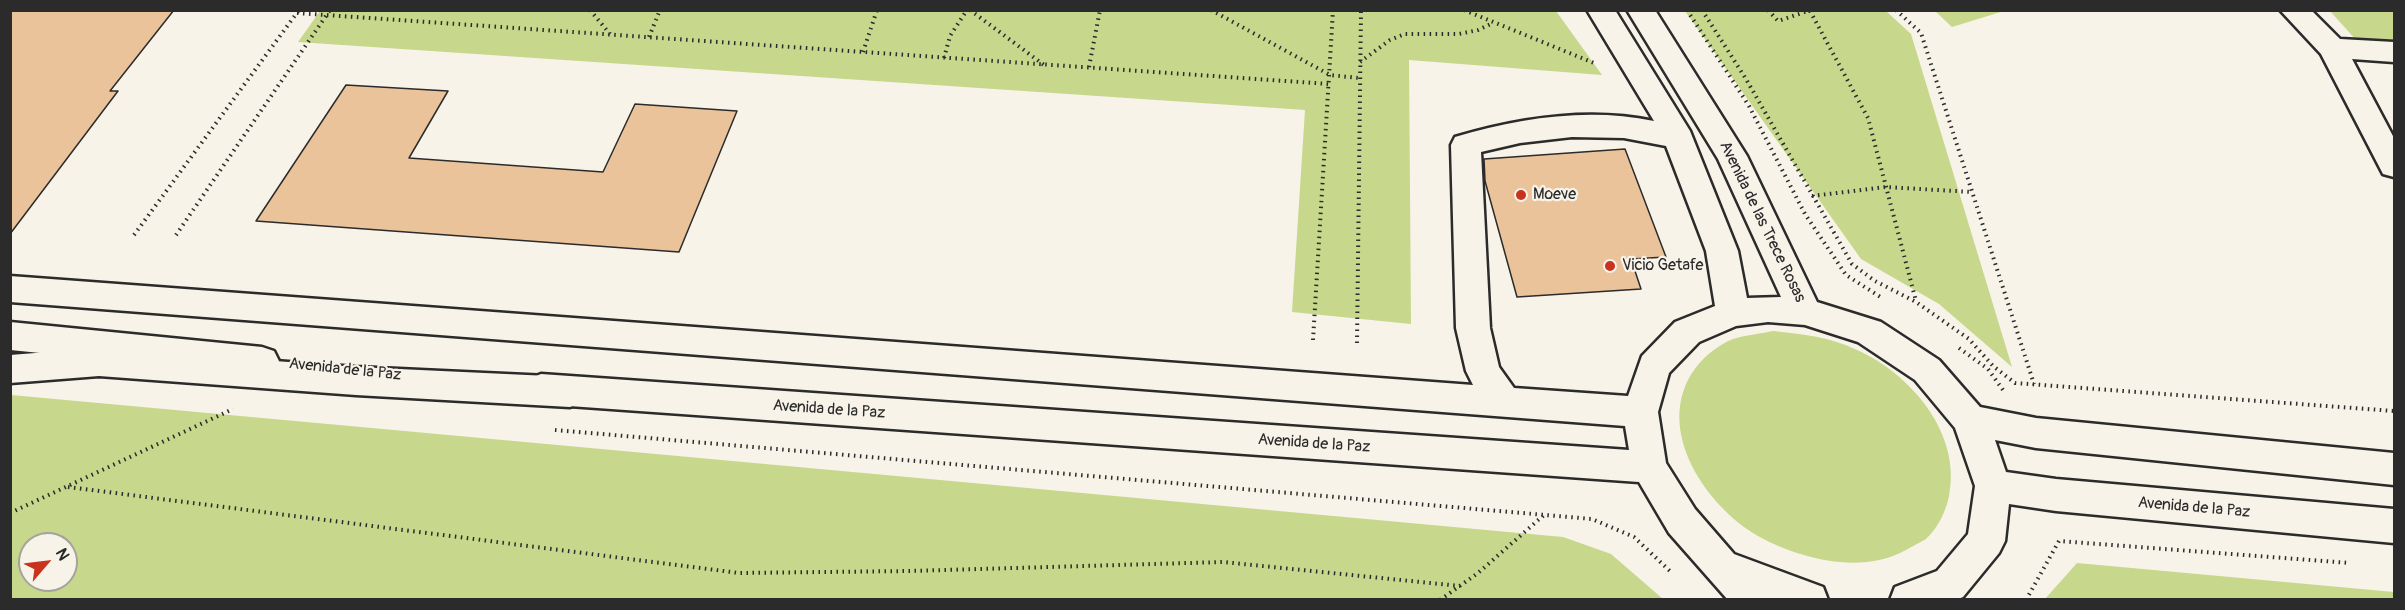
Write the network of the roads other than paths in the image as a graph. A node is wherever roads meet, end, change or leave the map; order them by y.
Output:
1 (1601, 10) edge
2 (1641, 10) edge
3 (2294, 10) edge
4 (2332, 48) junction
5 (2394, 52) edge
6 (1678, 138) junction
7 (2394, 166) edge
8 (10, 289) edge
9 (1806, 312) junction
10 (1733, 313) junction
11 (10, 336) edge
12 (10, 369) edge
13 (570, 392) junction
14 (1504, 402) junction
15 (1641, 412) junction
16 (1970, 420) junction
17 (1649, 467) junction
18 (2394, 469) edge
19 (1993, 486) junction
20 (2394, 526) edge
21 (1721, 566) junction
22 (1755, 600) edge
23 (1809, 600) edge
24 (1909, 600) edge

1 - 6 main road
2 - 9 main road, Avenida de las Trece Rosas
3 - 4 main road
4 - 5 main road
4 - 7 main road
6 - 10 main road
6 - 14 main road
8 - 14 main road
9 - 10 main road
9 - 16 main road
10 - 15 main road
11 - 13 main road, Avenida de la Paz
12 - 13 main road
13 - 17 main road, Avenida de la Paz
14 - 15 main road
15 - 17 main road
16 - 18 main road
16 - 19 main road
17 - 21 main road
19 - 20 main road, Avenida de la Paz
19 - 24 main road
21 - 22 main road
21 - 23 main road

